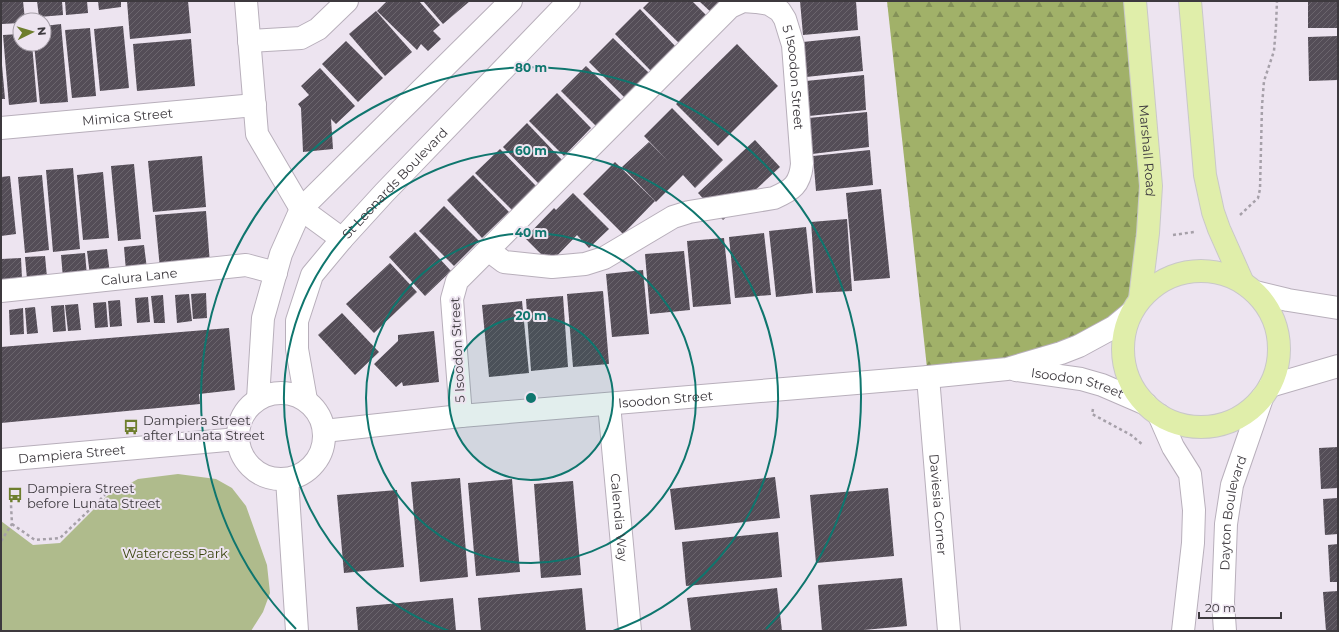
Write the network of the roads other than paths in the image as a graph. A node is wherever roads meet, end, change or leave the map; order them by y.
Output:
1 (246, 1) edge
2 (347, 1) edge
3 (511, 1) edge
4 (569, 1) edge
5 (1135, 1) edge
6 (1190, 1) edge
7 (249, 41) junction
8 (255, 105) junction
9 (1, 128) edge
10 (301, 208) junction
11 (342, 239) junction
12 (488, 250) junction
13 (276, 273) junction
14 (1249, 287) junction
15 (1, 290) edge
16 (1136, 306) junction
17 (1338, 308) edge
18 (1338, 366) edge
19 (1007, 369) junction
20 (928, 377) junction
21 (1266, 392) junction
22 (258, 399) junction
23 (306, 400) junction
24 (609, 404) junction
25 (1152, 410) junction
26 (461, 416) junction
27 (324, 431) junction
28 (238, 439) junction
29 (1, 460) edge
30 (286, 479) junction
31 (297, 631) edge
32 (630, 631) edge
33 (949, 631) edge
34 (1183, 631) edge
35 (1226, 631) edge

1 - 7 street
2 - 7 street
3 - 10 street
4 - 11 street, St Leonards Boulevard
5 - 16 main road, Marshall Road
6 - 14 main road
7 - 8 street
8 - 9 street, Mimica Street
8 - 10 street
10 - 11 street
10 - 13 street
11 - 23 street, St Leonards Boulevard
12 - 12 street, 5 Isoodon Street
12 - 26 street, 5 Isoodon Street
13 - 15 street, Calura Lane
13 - 22 street
14 - 16 main road
14 - 17 street
14 - 21 main road
16 - 19 street, Isoodon Street
16 - 25 main road, Marshall Road
18 - 21 street
19 - 20 street, Isoodon Street
19 - 25 street, Isoodon Street
20 - 24 street, Isoodon Street
20 - 33 street, Daviesia Corner
21 - 25 main road
21 - 35 street, Dayton Boulevard
22 - 23 street
22 - 28 street
23 - 27 street
24 - 26 street, Isoodon Street
24 - 32 street, Calendia Way
25 - 34 street
26 - 27 street, Isoodon Street
27 - 30 street
28 - 29 street, Dampiera Street
28 - 30 street
30 - 31 street

